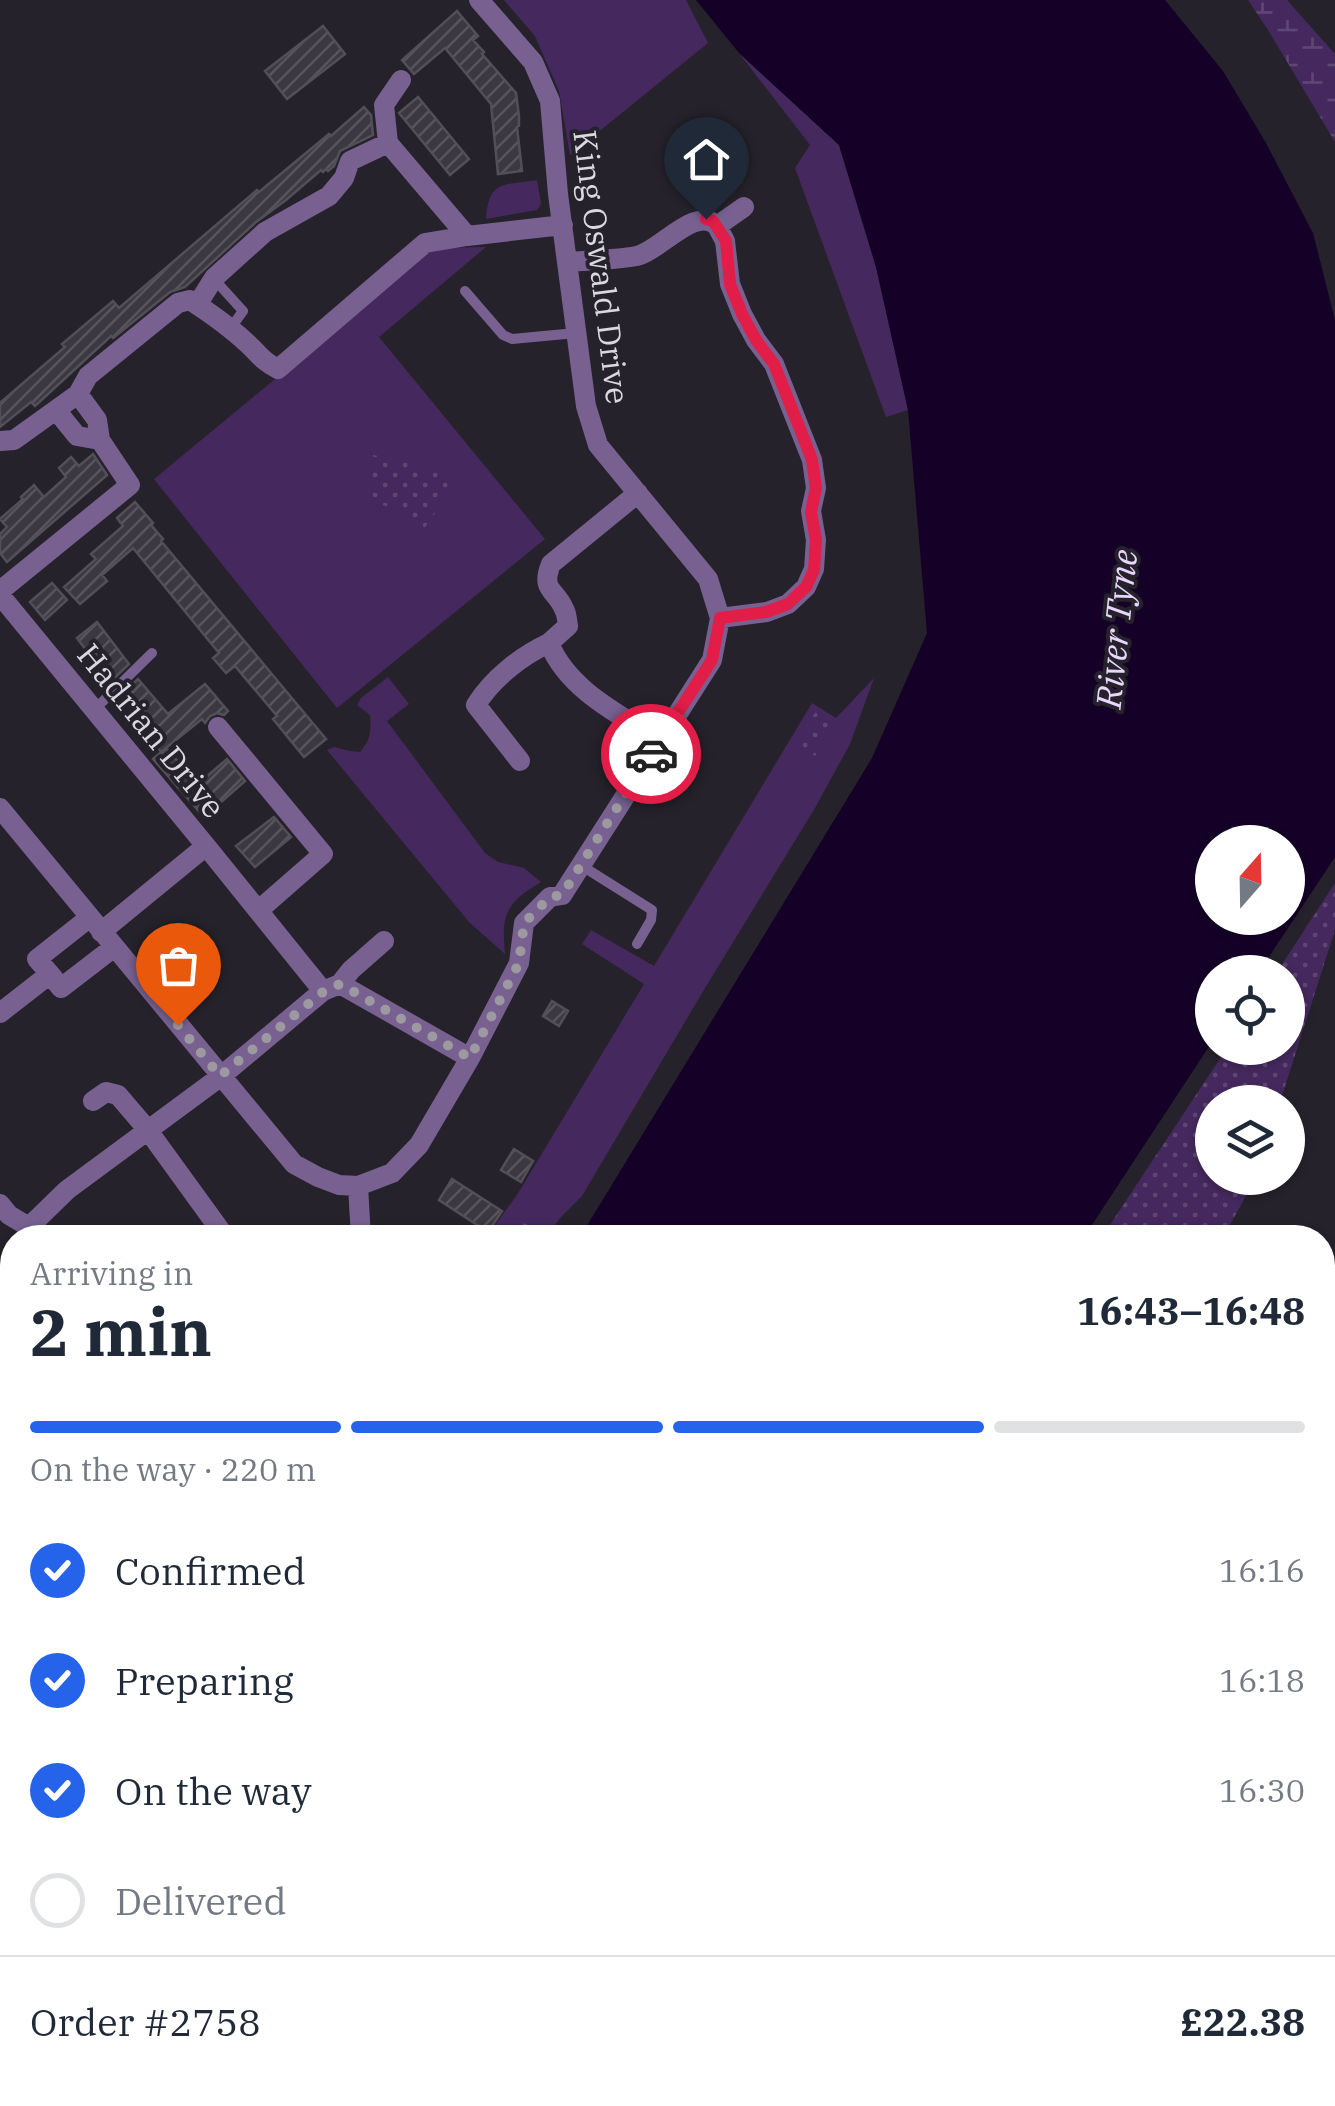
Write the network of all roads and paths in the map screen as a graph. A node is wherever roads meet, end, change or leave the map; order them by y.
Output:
1 (479, 0) edge
2 (401, 80) dead end
3 (388, 143) junction
4 (744, 207) dead end
5 (564, 225) junction
6 (718, 226) junction
7 (467, 236) junction
8 (568, 262) junction
9 (214, 278) junction
10 (465, 291) dead end
11 (197, 305) junction
12 (230, 330) junction
13 (576, 333) junction
14 (78, 394) junction
15 (56, 410) junction
16 (100, 440) junction
17 (0, 441) edge
18 (638, 493) junction
19 (0, 593) edge
20 (720, 618) junction
21 (549, 643) junction
22 (152, 653) dead end
23 (94, 710) junction
24 (218, 727) dead end
25 (660, 740) junction
26 (520, 761) dead end
27 (0, 808) edge
28 (206, 846) junction
29 (581, 865) junction
30 (259, 910) junction
31 (101, 933) junction
32 (384, 942) dead end
33 (637, 944) dead end
34 (50, 974) junction
35 (332, 988) junction
36 (0, 1014) edge
37 (470, 1058) junction
38 (220, 1076) junction
39 (93, 1101) dead end
40 (148, 1130) junction
41 (358, 1186) junction
42 (0, 1204) edge
43 (22, 1225) edge
44 (37, 1225) edge
45 (217, 1225) edge
46 (360, 1225) edge

1 - 5 street, King Oswald Drive
2 - 3 street
3 - 7 street
3 - 9 street
4 - 6 street
5 - 7 street
5 - 8 street, King Oswald Drive
6 - 8 street
6 - 20 street
7 - 12 street
8 - 13 street, King Oswald Drive
9 - 11 street
9 - 12 lane
10 - 13 lane
11 - 12 street
11 - 14 street
13 - 18 street, King Oswald Drive
14 - 15 street
14 - 16 street
15 - 16 street
15 - 17 street
16 - 19 street
18 - 20 street, King Oswald Drive
18 - 21 street
19 - 23 street, Hadrian Drive
20 - 25 street
21 - 25 street
21 - 26 street
22 - 23 lane
23 - 28 street, Hadrian Drive
24 - 30 street
25 - 29 street
27 - 31 street
28 - 30 street
28 - 31 street, Hadrian Drive
29 - 33 lane
29 - 37 street
30 - 35 street
31 - 34 street
31 - 34 street
31 - 38 street
32 - 35 street
34 - 36 street
35 - 37 street
35 - 38 street
37 - 41 street
38 - 40 street
38 - 41 street
39 - 40 street
40 - 44 street
40 - 45 street
41 - 46 street
42 - 43 street

